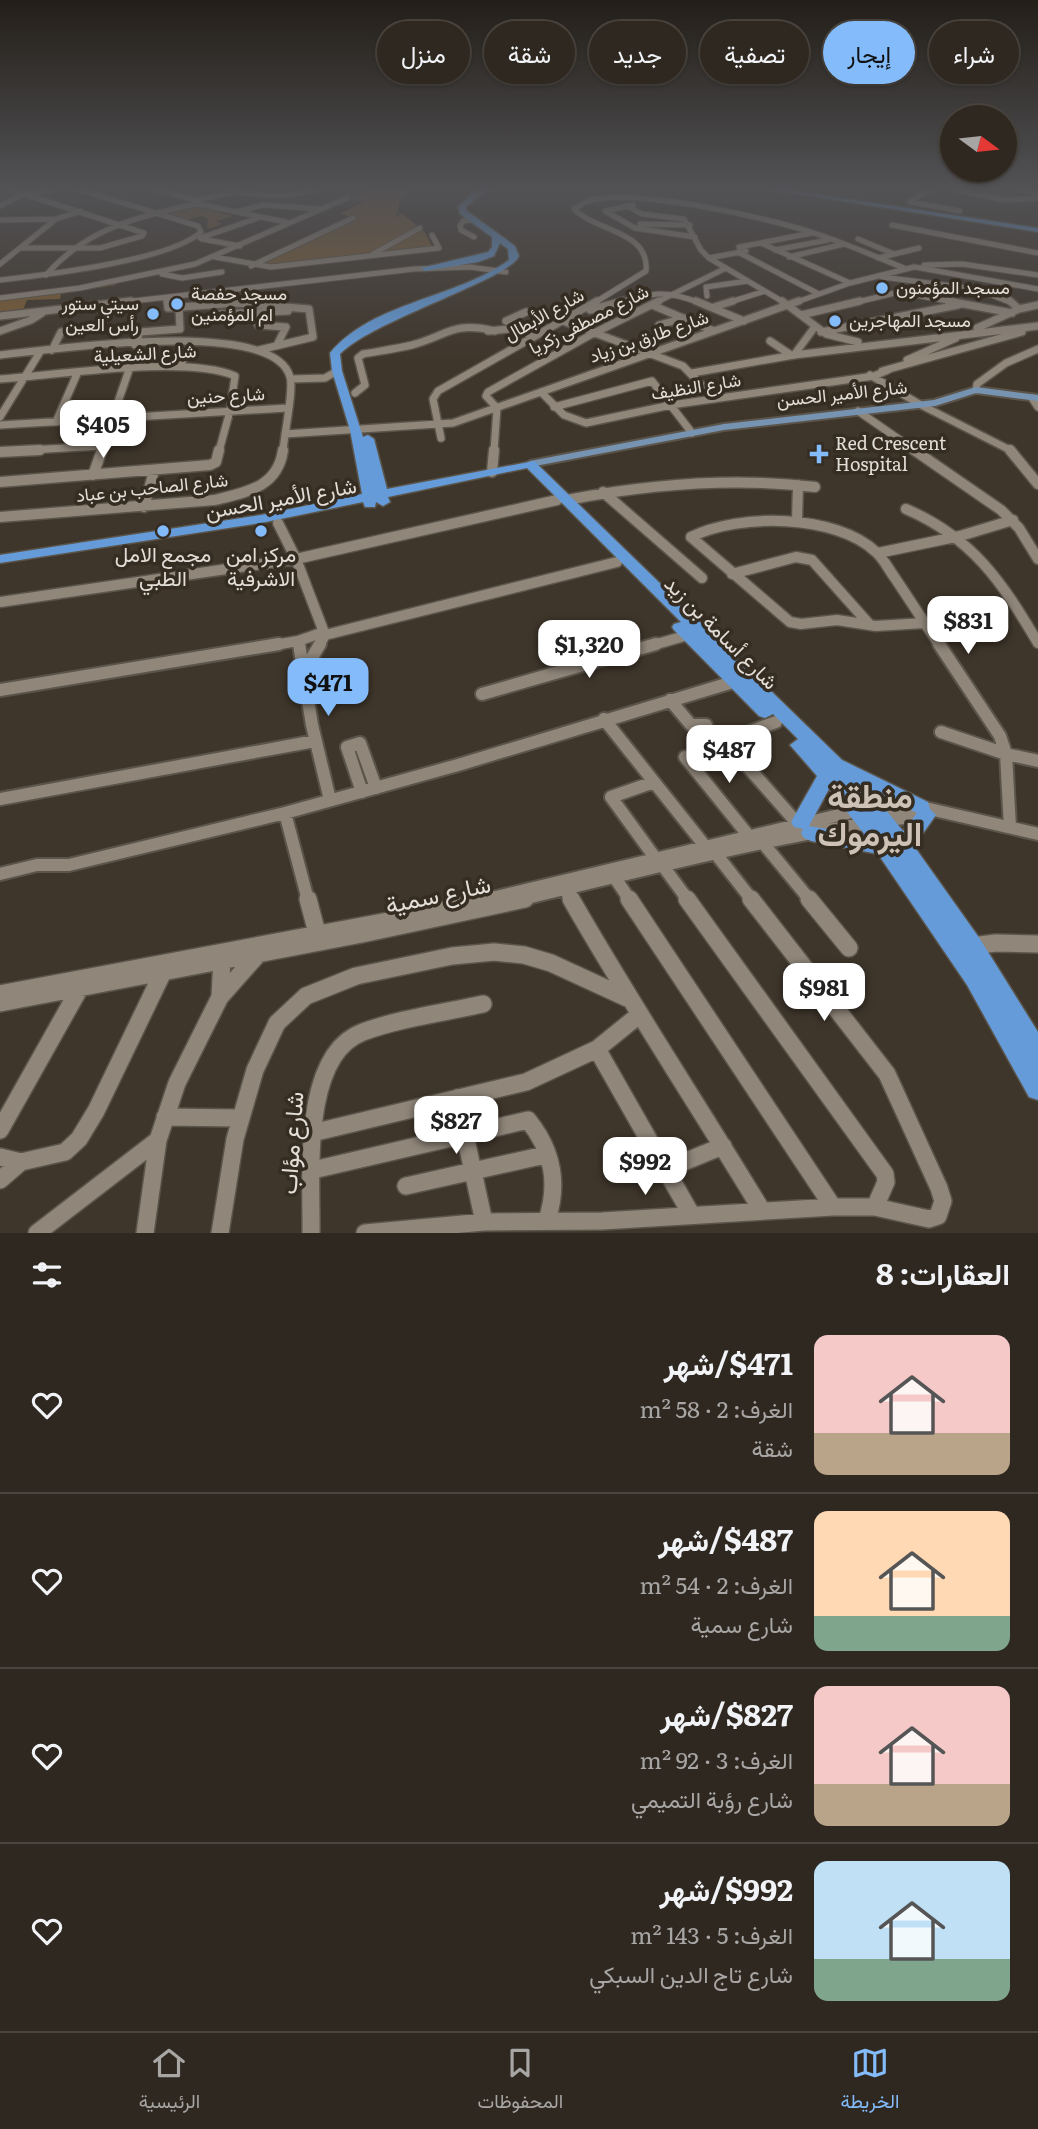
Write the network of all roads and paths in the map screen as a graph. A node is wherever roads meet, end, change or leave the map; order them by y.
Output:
1 (75, 247) edge
2 (112, 247) edge
3 (168, 247) edge
4 (239, 247) edge
5 (291, 247) edge
6 (387, 247) edge
7 (438, 247) edge
8 (496, 247) edge
9 (510, 247) edge
10 (516, 247) edge
11 (640, 247) edge
12 (701, 247) edge
13 (750, 247) edge
14 (769, 247) edge
15 (783, 247) edge
16 (833, 247) edge
17 (850, 247) edge
18 (876, 247) edge
19 (1004, 247) edge
20 (23, 248) joint
21 (72, 248) junction
22 (100, 248) junction
23 (772, 248) junction
24 (919, 248) dead end
25 (739, 250) junction
26 (1038, 253) edge
27 (894, 254) junction
28 (215, 257) junction
29 (368, 257) junction
30 (789, 257) junction
31 (709, 258) junction
32 (878, 258) junction
33 (0, 264) edge
34 (110, 265) junction
35 (251, 265) junction
36 (1015, 266) dead end
37 (914, 267) junction
38 (726, 268) junction
39 (904, 268) junction
40 (430, 269) junction
41 (222, 272) dead end
42 (500, 272) junction
43 (1037, 272) edge
44 (156, 274) junction
45 (46, 275) junction
46 (875, 276) junction
47 (0, 280) edge
48 (748, 281) junction
49 (118, 282) junction
50 (850, 283) junction
51 (1016, 284) junction
52 (468, 285) junction
53 (1038, 289) edge
54 (765, 291) junction
55 (676, 293) junction
56 (819, 294) junction
57 (706, 296) dead end
58 (0, 298) edge
59 (166, 298) junction
60 (113, 303) junction
61 (964, 304) junction
62 (652, 305) junction
63 (1038, 305) edge
64 (293, 306) junction
65 (788, 306) junction
66 (179, 307) junction
67 (714, 307) junction
68 (1020, 309) junction
69 (254, 312) junction
70 (526, 312) dead end
71 (42, 313) junction
72 (1012, 313) junction
73 (218, 314) dead end
74 (575, 314) junction
75 (800, 315) junction
76 (0, 317) edge
77 (684, 318) junction
78 (562, 321) junction
79 (744, 321) junction
80 (1038, 326) edge
81 (97, 327) dead end
82 (817, 330) junction
83 (0, 331) edge
84 (714, 331) junction
85 (657, 332) dead end
86 (970, 332) junction
87 (366, 333) junction
88 (594, 333) junction
89 (536, 335) junction
90 (770, 341) dead end
91 (192, 342) junction
92 (878, 343) junction
93 (135, 345) junction
94 (277, 345) junction
95 (259, 349) junction
96 (1038, 349) edge
97 (52, 351) junction
98 (40, 352) junction
99 (650, 353) junction
100 (0, 355) edge
101 (792, 355) junction
102 (180, 366) junction
103 (129, 370) junction
104 (337, 371) junction
105 (692, 373) junction
106 (77, 374) junction
107 (880, 374) junction
108 (24, 378) junction
109 (0, 379) edge
110 (291, 379) junction
111 (976, 390) junction
112 (541, 392) junction
113 (355, 393) junction
114 (715, 399) junction
115 (1036, 401) edge
116 (671, 405) junction
117 (921, 405) junction
118 (554, 407) junction
119 (287, 408) junction
120 (497, 408) junction
121 (230, 411) junction
122 (859, 411) junction
123 (0, 417) edge
124 (113, 418) junction
125 (56, 422) junction
126 (0, 425) edge
127 (437, 425) junction
128 (362, 429) junction
129 (692, 433) junction
130 (285, 434) junction
131 (441, 438) dead end
132 (101, 446) junction
133 (0, 452) edge
134 (527, 470) junction
135 (154, 471) junction
136 (492, 472) junction
137 (93, 475) junction
138 (0, 482) edge
139 (1038, 484) edge
140 (798, 485) junction
141 (815, 487) dead end
142 (603, 492) junction
143 (372, 496) junction
144 (562, 500) junction
145 (144, 507) junction
146 (906, 509) dead end
147 (0, 517) edge
148 (1013, 520) junction
149 (797, 521) junction
150 (262, 522) junction
151 (278, 523) junction
152 (960, 536) junction
153 (878, 554) junction
154 (296, 559) junction
155 (1038, 559) edge
156 (0, 561) edge
157 (617, 562) junction
158 (732, 574) junction
159 (702, 578) dead end
160 (0, 603) edge
161 (924, 623) junction
162 (870, 625) junction
163 (325, 634) junction
164 (688, 635) junction
165 (298, 641) junction
166 (1038, 643) edge
167 (302, 674) junction
168 (733, 682) junction
169 (0, 690) edge
170 (482, 694) dead end
171 (670, 700) junction
172 (604, 719) junction
173 (776, 722) junction
174 (706, 725) dead end
175 (941, 732) dead end
176 (316, 741) junction
177 (1006, 754) junction
178 (685, 757) dead end
179 (1038, 761) edge
180 (830, 768) junction
181 (654, 782) junction
182 (376, 788) junction
183 (362, 792) junction
184 (0, 799) edge
185 (330, 800) junction
186 (929, 811) junction
187 (285, 813) junction
188 (870, 815) junction
189 (803, 826) junction
190 (1010, 827) junction
191 (1038, 834) edge
192 (748, 835) junction
193 (764, 843) junction
194 (894, 846) junction
195 (710, 850) junction
196 (659, 862) junction
197 (0, 874) edge
198 (615, 877) junction
199 (565, 889) junction
200 (317, 933) junction
201 (1038, 944) edge
202 (849, 948) dead end
203 (964, 948) junction
204 (260, 952) junction
205 (222, 959) junction
206 (164, 970) junction
207 (81, 986) junction
208 (0, 994) edge
209 (220, 997) junction
210 (627, 998) junction
211 (0, 1003) edge
212 (483, 1004) dead end
213 (639, 1015) junction
214 (597, 1049) junction
215 (1038, 1054) edge
216 (1038, 1088) edge
217 (457, 1098) junction
218 (164, 1117) junction
219 (238, 1118) junction
220 (0, 1130) edge
221 (313, 1133) junction
222 (465, 1134) junction
223 (158, 1140) junction
224 (723, 1146) junction
225 (545, 1155) junction
226 (0, 1157) edge
227 (21, 1162) junction
228 (313, 1170) junction
229 (664, 1170) junction
230 (473, 1172) junction
231 (0, 1180) edge
232 (407, 1186) dead end
233 (833, 1206) junction
234 (875, 1207) junction
235 (761, 1209) junction
236 (691, 1214) junction
237 (547, 1220) junction
238 (484, 1222) junction
239 (37, 1233) edge
240 (145, 1233) edge
241 (220, 1233) edge
242 (311, 1233) edge
243 (365, 1233) edge

1 - 21 street
2 - 22 street
3 - 34 street
4 - 28 street
5 - 35 street
6 - 29 street
7 - 29 street
8 - 40 highway
9 - 42 highway
10 - 42 highway
11 - 74 street, شارع الأبطال
12 - 31 street
13 - 25 street
14 - 23 street
15 - 23 street
16 - 30 street
17 - 32 street, شارع الأبطال
18 - 27 street
19 - 26 street
20 - 21 street
20 - 33 street
21 - 22 street
21 - 45 street
22 - 34 street
23 - 25 street
23 - 30 street
24 - 27 street
25 - 31 street
25 - 56 street
27 - 32 street
28 - 35 street
28 - 44 street
29 - 35 street
30 - 50 street
31 - 38 street
32 - 39 street, شارع الأبطال
34 - 45 street
34 - 49 street
36 - 43 street
37 - 39 street, شارع طارق بن زياد
37 - 43 street, شارع طارق بن زياد
37 - 51 street
38 - 48 street
38 - 55 street, شارع مصطفى زكريا
39 - 46 street, شارع طارق بن زياد
40 - 42 street
40 - 52 highway
40 - 59 street
40 - 60 street
41 - 44 street
42 - 52 highway
42 - 87 highway
43 - 51 street
44 - 49 street
45 - 47 street
46 - 50 street, شارع طارق بن زياد
46 - 68 street
48 - 54 street
48 - 57 street
49 - 58 street
50 - 56 street, شارع طارق بن زياد
51 - 53 street
52 - 87 highway
54 - 65 street
54 - 67 street
55 - 62 street, شارع مصطفى زكريا
55 - 67 street
55 - 74 street
56 - 65 street, شارع طارق بن زياد
59 - 60 street
59 - 66 street
60 - 71 street
60 - 76 street
61 - 72 street
61 - 75 street
61 - 82 street
62 - 77 street
62 - 88 street, شارع مصطفى زكريا
63 - 68 street
64 - 66 street
64 - 69 street
64 - 94 street
65 - 75 street
65 - 79 street, شارع طارق بن زياد
66 - 93 street
67 - 79 street
68 - 72 street
69 - 73 street
69 - 94 street
70 - 89 street
71 - 76 street
71 - 83 street
72 - 86 street
74 - 78 street, شارع الأبطال
75 - 82 street
77 - 84 street
77 - 85 street
78 - 88 street
78 - 89 street, شارع الأبطال
79 - 84 street, شارع طارق بن زياد
80 - 86 street
80 - 107 street, شارع النظيف
81 - 97 street
82 - 92 street
82 - 101 street
84 - 99 street, شارع طارق بن زياد
86 - 92 street
86 - 107 street
87 - 104 highway
87 - 113 highway
88 - 99 street
88 - 120 street, شارع مصطفى زكريا
89 - 113 street
89 - 127 street, شارع الأبطال
90 - 101 street
91 - 93 street
91 - 95 street
91 - 102 street
92 - 101 street
93 - 97 street
94 - 95 street
95 - 110 street
96 - 111 street
97 - 98 street
98 - 100 street
98 - 108 street
99 - 105 street
99 - 112 street, شارع طارق بن زياد
101 - 105 street
102 - 103 street, شارع الشعيلية
102 - 121 street, شارع الشعيلية
103 - 106 street, شارع الشعيلية
103 - 124 street
104 - 110 street
104 - 128 highway
105 - 114 street
106 - 108 street, شارع الشعيلية
106 - 125 street
107 - 114 street, شارع النظيف
107 - 117 street
108 - 109 street, شارع الشعيلية
108 - 123 street
110 - 119 street, شارع الصاحب بن عباد
111 - 115 main road, شارع الأمير الحسن
111 - 117 main road, شارع الأمير الحسن
112 - 118 street, شارع النظيف
112 - 120 street, شارع طارق بن زياد
113 - 128 highway
114 - 116 street, شارع النظيف
116 - 118 street, شارع النظيف
116 - 118 street
116 - 129 street
117 - 122 main road, شارع الأمير الحسن
117 - 139 street
119 - 121 street, شارع حنين
119 - 130 street, شارع الصاحب بن عباد
120 - 127 street, شارع طارق بن زياد
120 - 136 street
121 - 124 street, شارع حنين
121 - 135 street, شارع الشعيلية
122 - 129 main road, شارع الأمير الحسن
122 - 148 street
124 - 125 street, شارع حنين
124 - 132 street
125 - 126 street, شارع حنين
127 - 128 street, شارع طارق بن زياد
127 - 131 street, شارع الأبطال
128 - 130 street, شارع طارق بن زياد
128 - 143 highway
129 - 134 main road, شارع الأمير الحسن
130 - 145 street, شارع الصاحب بن عباد
132 - 133 street
132 - 137 street
134 - 136 highway, شارع الأمير الحسن
134 - 143 highway, شارع الأمير الحسن
134 - 144 highway, شارع أسامة بن زيد
135 - 137 street, شارع الشعيلية
135 - 145 street
136 - 143 highway, شارع الأمير الحسن
137 - 138 street, شارع الشعيلية
140 - 141 street
140 - 142 street
140 - 149 street
142 - 144 street
142 - 159 street
143 - 150 highway, شارع الأمير الحسن
143 - 151 highway, شارع الأمير الحسن
144 - 154 street
144 - 157 highway, شارع أسامة بن زيد
144 - 180 highway, شارع أسامة بن زيد
145 - 147 street, شارع الصاحب بن عباد
146 - 152 street
148 - 152 street
148 - 155 street
149 - 153 street
149 - 158 street
150 - 151 highway, شارع الأمير الحسن
150 - 156 highway, شارع الأمير الحسن
151 - 154 street
152 - 153 street
152 - 166 street
153 - 161 street
154 - 160 street
154 - 163 street
157 - 163 street
157 - 164 highway, شارع أسامة بن زيد
158 - 162 street
158 - 162 street
161 - 162 street
161 - 177 street
163 - 165 street
163 - 167 street
164 - 168 highway, شارع أسامة بن زيد
164 - 170 street
165 - 167 street
165 - 169 street
167 - 176 street
168 - 171 street
168 - 173 highway, شارع أسامة بن زيد
171 - 172 street
171 - 174 street
172 - 181 street
172 - 182 street
173 - 180 highway, شارع أسامة بن زيد
173 - 189 street
175 - 177 street
176 - 184 street
176 - 185 street
177 - 179 street
177 - 190 street
178 - 192 street
180 - 186 highway
180 - 188 highway, شارع أسامة بن زيد
180 - 189 highway
181 - 195 street
181 - 196 street
182 - 183 street
182 - 183 street
183 - 185 street
185 - 187 street
186 - 188 street, شارع سمية
186 - 190 street, شارع سمية
186 - 194 highway
187 - 197 street
187 - 200 street
188 - 189 street, شارع سمية
188 - 194 highway, شارع أسامة بن زيد
189 - 192 street, شارع سمية
189 - 193 street, شارع سمية
189 - 194 highway
190 - 191 street, شارع سمية
192 - 195 street, شارع سمية
193 - 195 street, شارع سمية
193 - 202 street
194 - 203 highway, شارع أسامة بن زيد
195 - 196 street, شارع سمية
195 - 234 street
196 - 198 street, شارع سمية
196 - 200 street, شارع سمية
196 - 234 street
198 - 199 street, شارع سمية
198 - 233 street
199 - 204 street, شارع سمية
199 - 210 street
200 - 208 street, شارع سمية
201 - 203 street
203 - 215 highway, شارع أسامة بن زيد
203 - 216 highway, شارع أسامة بن زيد
204 - 205 street, شارع سمية
204 - 209 street
205 - 206 street, شارع سمية
205 - 209 street
206 - 207 street, شارع سمية
206 - 227 street
207 - 211 street, شارع سمية
207 - 220 street
209 - 218 street
210 - 213 street
210 - 219 street
212 - 221 street, شارع مؤاب
213 - 214 street
213 - 224 street
214 - 217 street
214 - 229 street
217 - 221 street
217 - 222 street
218 - 219 street
218 - 223 street
219 - 241 street
221 - 228 street, شارع مؤاب
222 - 225 street
222 - 228 street
222 - 230 street
223 - 239 street
223 - 240 street
224 - 229 street
224 - 235 street
225 - 230 street
225 - 237 street
226 - 227 street
227 - 231 street
228 - 242 street, شارع مؤاب
229 - 236 street
230 - 232 street
230 - 238 street
233 - 234 street
233 - 235 street
235 - 236 street
236 - 237 street
237 - 238 street
238 - 243 street

